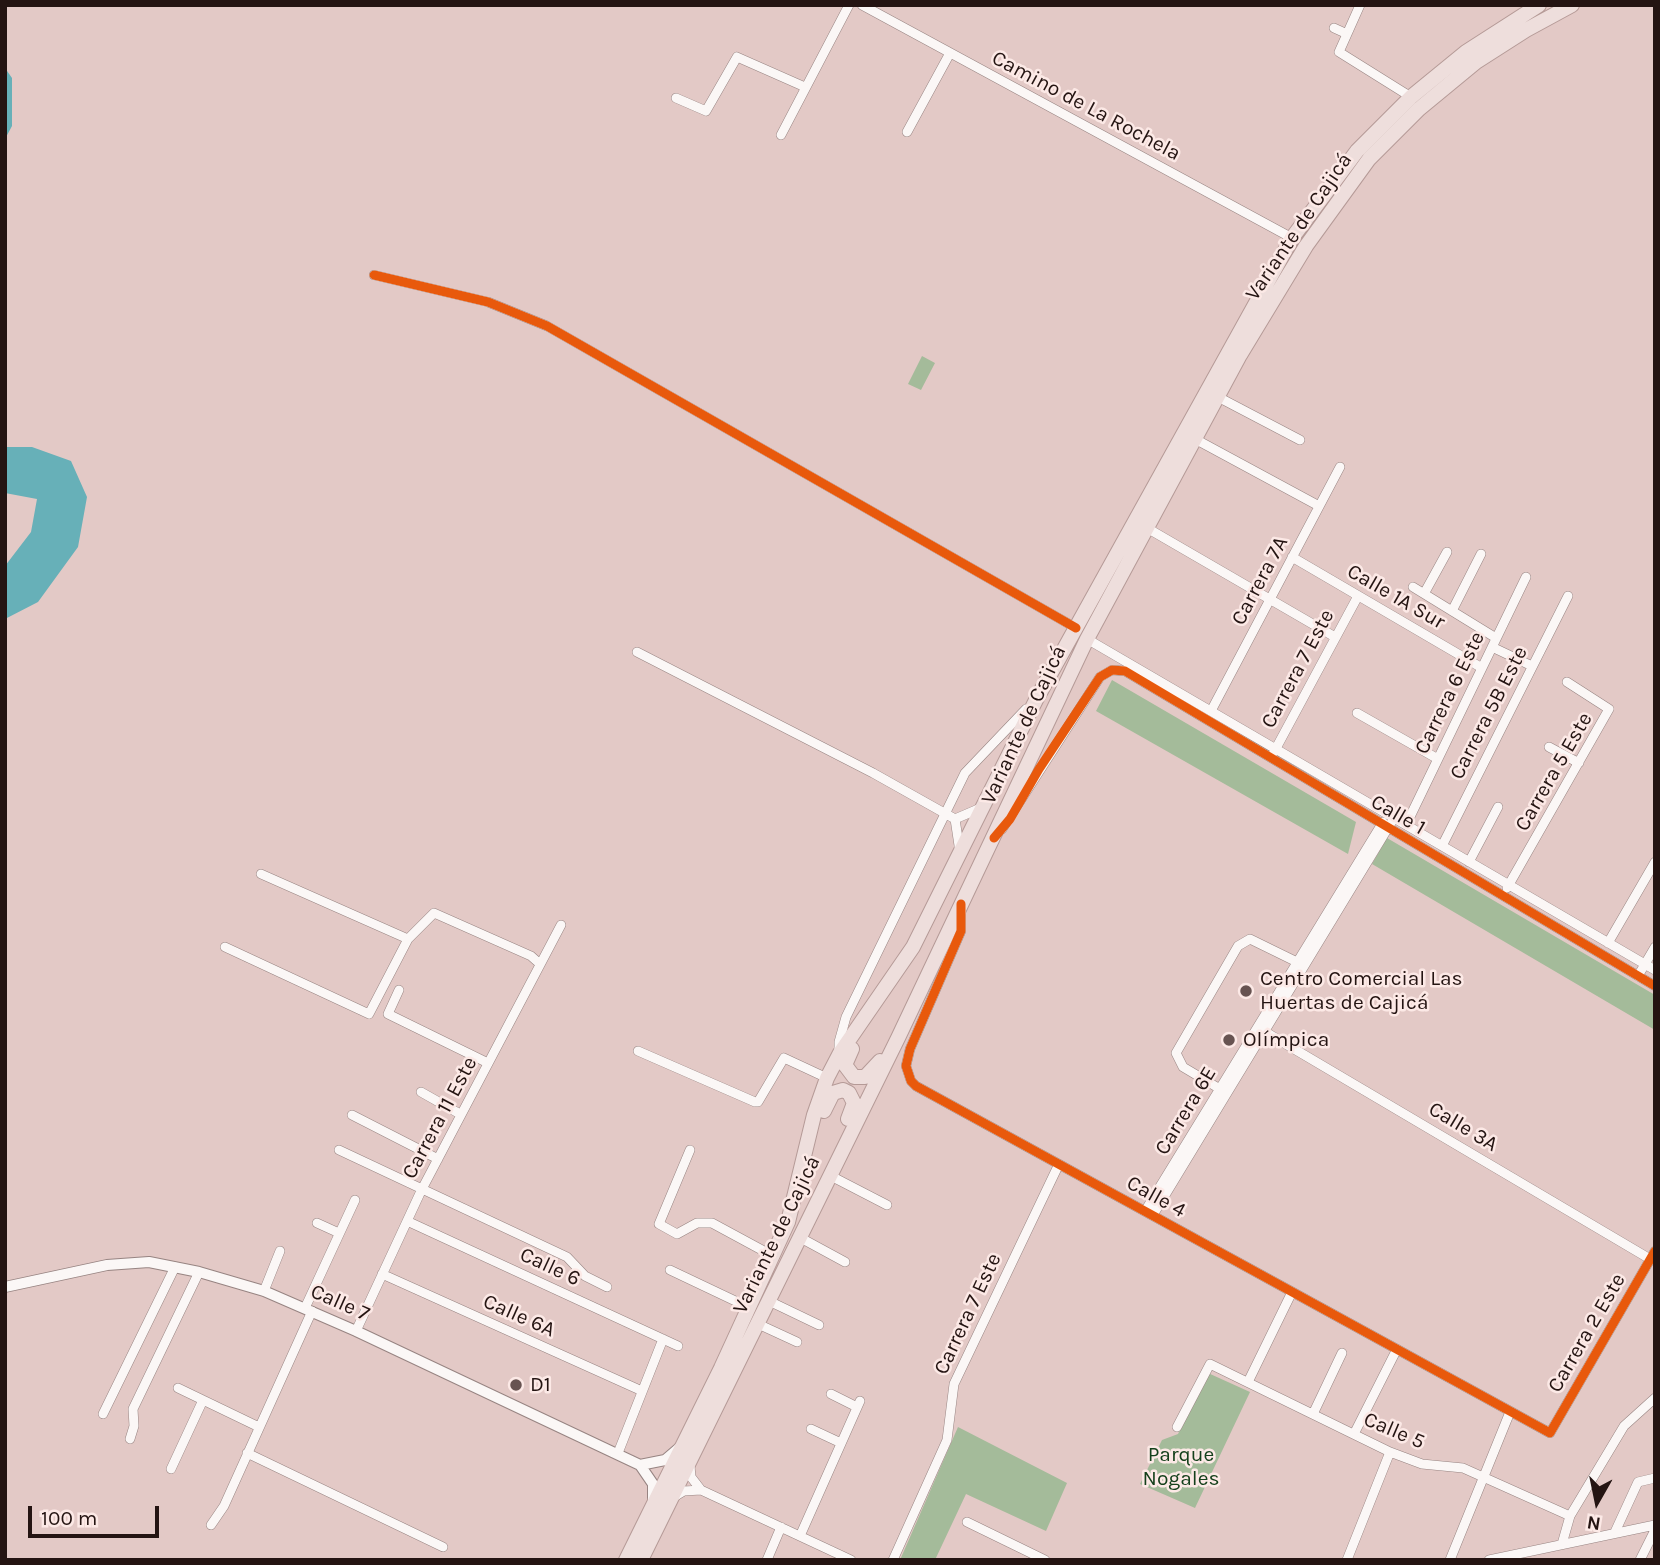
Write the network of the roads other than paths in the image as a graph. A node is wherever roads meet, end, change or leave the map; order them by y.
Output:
1 (849, 5) edge
2 (862, 5) edge
3 (1360, 5) edge
4 (1539, 5) edge
5 (1572, 5) edge
6 (1334, 28) dead end
7 (1345, 33) junction
8 (950, 52) junction
9 (805, 87) junction
10 (1411, 97) junction
11 (676, 98) dead end
12 (906, 132) dead end
13 (781, 135) dead end
14 (1292, 238) junction
15 (374, 275) dead end
16 (1218, 397) junction
17 (1195, 439) junction
18 (1300, 440) dead end
19 (1340, 467) dead end
20 (1319, 506) junction
21 (1147, 528) junction
22 (1447, 552) dead end
23 (1481, 554) dead end
24 (1292, 557) junction
25 (1526, 577) dead end
26 (1413, 587) dead end
27 (1425, 592) junction
28 (1358, 596) junction
29 (1567, 596) dead end
30 (1270, 599) junction
31 (1452, 611) junction
32 (1076, 628) junction
33 (1335, 637) junction
34 (1087, 639) junction
35 (1494, 643) junction
36 (637, 652) dead end
37 (1532, 666) junction
38 (1482, 668) junction
39 (1567, 682) dead end
40 (1037, 698) junction
41 (1211, 711) junction
42 (1357, 713) dead end
43 (1549, 747) dead end
44 (1276, 749) junction
45 (1438, 759) junction
46 (1269, 760) junction
47 (1579, 763) junction
48 (986, 806) junction
49 (1498, 807) dead end
50 (944, 813) junction
51 (1391, 816) junction
52 (955, 820) junction
53 (1406, 825) junction
54 (1384, 827) junction
55 (994, 838) junction
56 (1442, 846) junction
57 (961, 855) junction
58 (1469, 862) junction
59 (1655, 862) edge
60 (261, 874) dead end
61 (1510, 884) junction
62 (1503, 896) junction
63 (961, 904) junction
64 (561, 925) dead end
65 (408, 939) junction
66 (1608, 943) junction
67 (225, 947) dead end
68 (1655, 947) edge
69 (1297, 962) junction
70 (540, 964) junction
71 (1645, 964) junction
72 (1655, 970) edge
73 (1638, 976) junction
74 (1655, 986) edge
75 (399, 990) dead end
76 (865, 1019) junction
77 (1261, 1029) junction
78 (898, 1038) junction
79 (638, 1051) dead end
80 (840, 1054) junction
81 (488, 1063) junction
82 (827, 1078) junction
83 (1220, 1089) junction
84 (421, 1092) dead end
85 (460, 1114) junction
86 (352, 1115) dead end
87 (339, 1150) dead end
88 (690, 1150) dead end
89 (805, 1152) junction
90 (438, 1159) junction
91 (837, 1160) junction
92 (1059, 1164) junction
93 (829, 1175) junction
94 (421, 1191) junction
95 (355, 1200) dead end
96 (887, 1205) dead end
97 (1149, 1213) junction
98 (407, 1221) junction
99 (317, 1223) dead end
100 (340, 1233) junction
101 (799, 1237) junction
102 (280, 1251) dead end
103 (1652, 1255) edge
104 (773, 1256) junction
105 (845, 1262) dead end
106 (175, 1267) junction
107 (670, 1270) dead end
108 (199, 1272) junction
109 (382, 1274) junction
110 (5, 1287) edge
111 (607, 1287) dead end
112 (264, 1292) junction
113 (1292, 1292) junction
114 (769, 1301) junction
115 (748, 1307) junction
116 (308, 1309) junction
117 (758, 1324) junction
118 (819, 1325) dead end
119 (356, 1331) junction
120 (663, 1339) junction
121 (797, 1342) dead end
122 (678, 1346) dead end
123 (1397, 1349) junction
124 (1342, 1353) dead end
125 (1248, 1382) junction
126 (178, 1388) dead end
127 (642, 1391) junction
128 (831, 1394) dead end
129 (1655, 1398) edge
130 (203, 1400) junction
131 (1645, 1404) junction
132 (1655, 1408) edge
133 (1510, 1412) junction
134 (1313, 1414) junction
135 (103, 1415) dead end
136 (259, 1427) junction
137 (1177, 1427) dead end
138 (811, 1429) dead end
139 (1549, 1433) joint
140 (1354, 1434) junction
141 (130, 1439) dead end
142 (684, 1439) junction
143 (841, 1443) junction
144 (1390, 1452) junction
145 (247, 1453) junction
146 (618, 1453) junction
147 (690, 1461) junction
148 (640, 1465) junction
149 (172, 1469) dead end
150 (1483, 1475) junction
151 (1655, 1478) edge
152 (701, 1490) junction
153 (670, 1501) junction
154 (652, 1507) junction
155 (1570, 1516) junction
156 (967, 1522) dead end
157 (211, 1525) dead end
158 (1655, 1525) edge
159 (781, 1527) junction
160 (1655, 1530) edge
161 (1615, 1532) junction
162 (800, 1536) junction
163 (1562, 1544) junction
164 (443, 1547) dead end
165 (1492, 1559) edge
166 (626, 1560) edge
167 (640, 1560) edge
168 (767, 1560) edge
169 (851, 1560) edge
170 (893, 1560) edge
171 (1045, 1560) edge
172 (1348, 1560) edge
173 (1450, 1560) edge
174 (1640, 1560) edge

1 - 9 street
2 - 8 street, Camino de La Rochela
3 - 7 street
4 - 10 highway, Variante de Cajicá
5 - 16 highway, Variante de Cajicá
6 - 7 street
7 - 10 street
8 - 12 street
8 - 14 street, Camino de La Rochela
9 - 11 street
9 - 13 street
10 - 14 highway, Variante de Cajicá
14 - 32 highway, Variante de Cajicá
15 - 32 street
16 - 17 highway, Variante de Cajicá
16 - 18 street
17 - 20 street
17 - 21 highway, Variante de Cajicá
19 - 20 street, Carrera 7A
20 - 24 street, Carrera 7A
21 - 30 street
21 - 34 highway, Variante de Cajicá
22 - 27 street
23 - 31 street
24 - 28 street, Calle 1A Sur
24 - 30 street, Carrera 7A
25 - 35 street, Carrera 6 Este
26 - 27 street
27 - 31 street
28 - 33 street, Carrera 7 Este
28 - 38 street, Calle 1A Sur
29 - 37 street, Carrera 5B Este
30 - 33 street
30 - 41 street, Carrera 7A
31 - 35 street
32 - 40 highway, Variante de Cajicá
33 - 44 street, Carrera 7 Este
34 - 41 street, Calle 1
34 - 55 highway, Variante de Cajicá
35 - 37 street
35 - 38 street, Carrera 6 Este
36 - 50 street
37 - 56 street, Carrera 5B Este
38 - 45 street, Carrera 6 Este
39 - 47 street, Carrera 5 Este
40 - 48 highway, Variante de Cajicá
40 - 50 street
41 - 44 street, Calle 1
42 - 45 street
43 - 47 street
44 - 46 street, Carrera 7 Este
44 - 51 street, Calle 1
45 - 53 street, Carrera 6 Este
46 - 54 street, Calle 1
46 - 55 street, Calle 1
47 - 61 street, Carrera 5 Este
48 - 52 street
48 - 57 highway, Variante de Cajicá
49 - 58 street
50 - 52 street
50 - 80 street
51 - 53 street, Calle 1
51 - 54 street, Carrera 6E
52 - 57 street
53 - 56 street, Calle 1
54 - 62 street, Calle 1
54 - 69 street, Carrera 6E
54 - 77 street, Carrera 6E
55 - 63 highway, Variante de Cajicá
56 - 58 street, Calle 1
57 - 76 highway, Variante de Cajicá
58 - 61 street, Calle 1
59 - 66 street
60 - 65 street
61 - 62 street, Carrera 5 Este
61 - 66 street, Calle 1
62 - 73 street, Calle 1
63 - 78 highway, Variante de Cajicá
63 - 92 street, Calle 4
64 - 70 street, Carrera 11 Este
65 - 67 street
65 - 70 street
66 - 71 street, Calle 1
68 - 71 street
69 - 77 street, Carrera 6E
69 - 83 street
70 - 81 street, Carrera 11 Este
71 - 72 street, Calle 1
71 - 73 street
73 - 74 street, Calle 1
75 - 81 street
76 - 78 highway
76 - 80 highway, Variante de Cajicá
77 - 83 street, Carrera 6E
77 - 97 street, Carrera 6E
77 - 103 street, Calle 3A
78 - 91 highway, Variante de Cajicá
79 - 82 street
80 - 82 highway, Variante de Cajicá
81 - 85 street, Carrera 11 Este
82 - 89 highway, Variante de Cajicá
83 - 97 street, Carrera 6E
84 - 85 street
85 - 90 street, Carrera 11 Este
86 - 90 street
87 - 94 street
88 - 104 street
89 - 91 highway
89 - 104 highway, Variante de Cajicá
90 - 94 street, Carrera 11 Este
91 - 93 highway, Variante de Cajicá
92 - 97 street, Calle 4
92 - 170 street, Carrera 7 Este
93 - 96 street
93 - 101 highway, Variante de Cajicá
94 - 98 street, Carrera 11 Este
94 - 111 street
95 - 100 street
97 - 113 street, Calle 4
98 - 109 street, Carrera 11 Este
98 - 120 street, Calle 6
99 - 100 street
100 - 116 street
101 - 105 street
101 - 114 highway, Variante de Cajicá
102 - 112 street
103 - 139 street, Carrera 2 Este
104 - 115 highway, Variante de Cajicá
106 - 108 street, Calle 7
106 - 110 street, Calle 7
106 - 135 street
107 - 115 street
108 - 112 street, Calle 7
108 - 141 street
109 - 119 street, Carrera 11 Este
109 - 127 street, Calle 6A
112 - 116 street, Calle 7
113 - 123 street, Calle 4
113 - 125 street
114 - 117 highway, Variante de Cajicá
114 - 118 street
115 - 142 highway, Variante de Cajicá
116 - 119 street, Calle 7
116 - 136 street
117 - 121 street
117 - 147 highway, Variante de Cajicá
119 - 146 street, Calle 7
120 - 122 street, Calle 6
120 - 127 street
123 - 133 street, Calle 4
123 - 140 street
124 - 134 street
125 - 134 street, Calle 5
125 - 137 street, Calle 5
126 - 130 street
127 - 146 street
128 - 143 street
129 - 131 street
130 - 136 street
130 - 149 street
131 - 132 street
131 - 155 street
133 - 139 street, Calle 4
133 - 150 street
134 - 140 street, Calle 5
136 - 145 street
138 - 143 street
140 - 144 street, Calle 5
142 - 148 street
142 - 154 highway, Variante de Cajicá
143 - 162 street
144 - 150 street, Calle 5
144 - 172 street
145 - 157 street
145 - 164 street
146 - 148 street, Calle 7
147 - 152 street
147 - 153 highway, Variante de Cajicá
148 - 154 street
150 - 155 street, Calle 5
150 - 173 street
151 - 161 street
152 - 153 street
152 - 159 street
153 - 167 highway, Variante de Cajicá
154 - 166 highway, Variante de Cajicá
155 - 163 street
156 - 171 street
158 - 161 street
159 - 162 street
159 - 168 street
160 - 174 street
161 - 163 street
162 - 169 street
163 - 165 street

